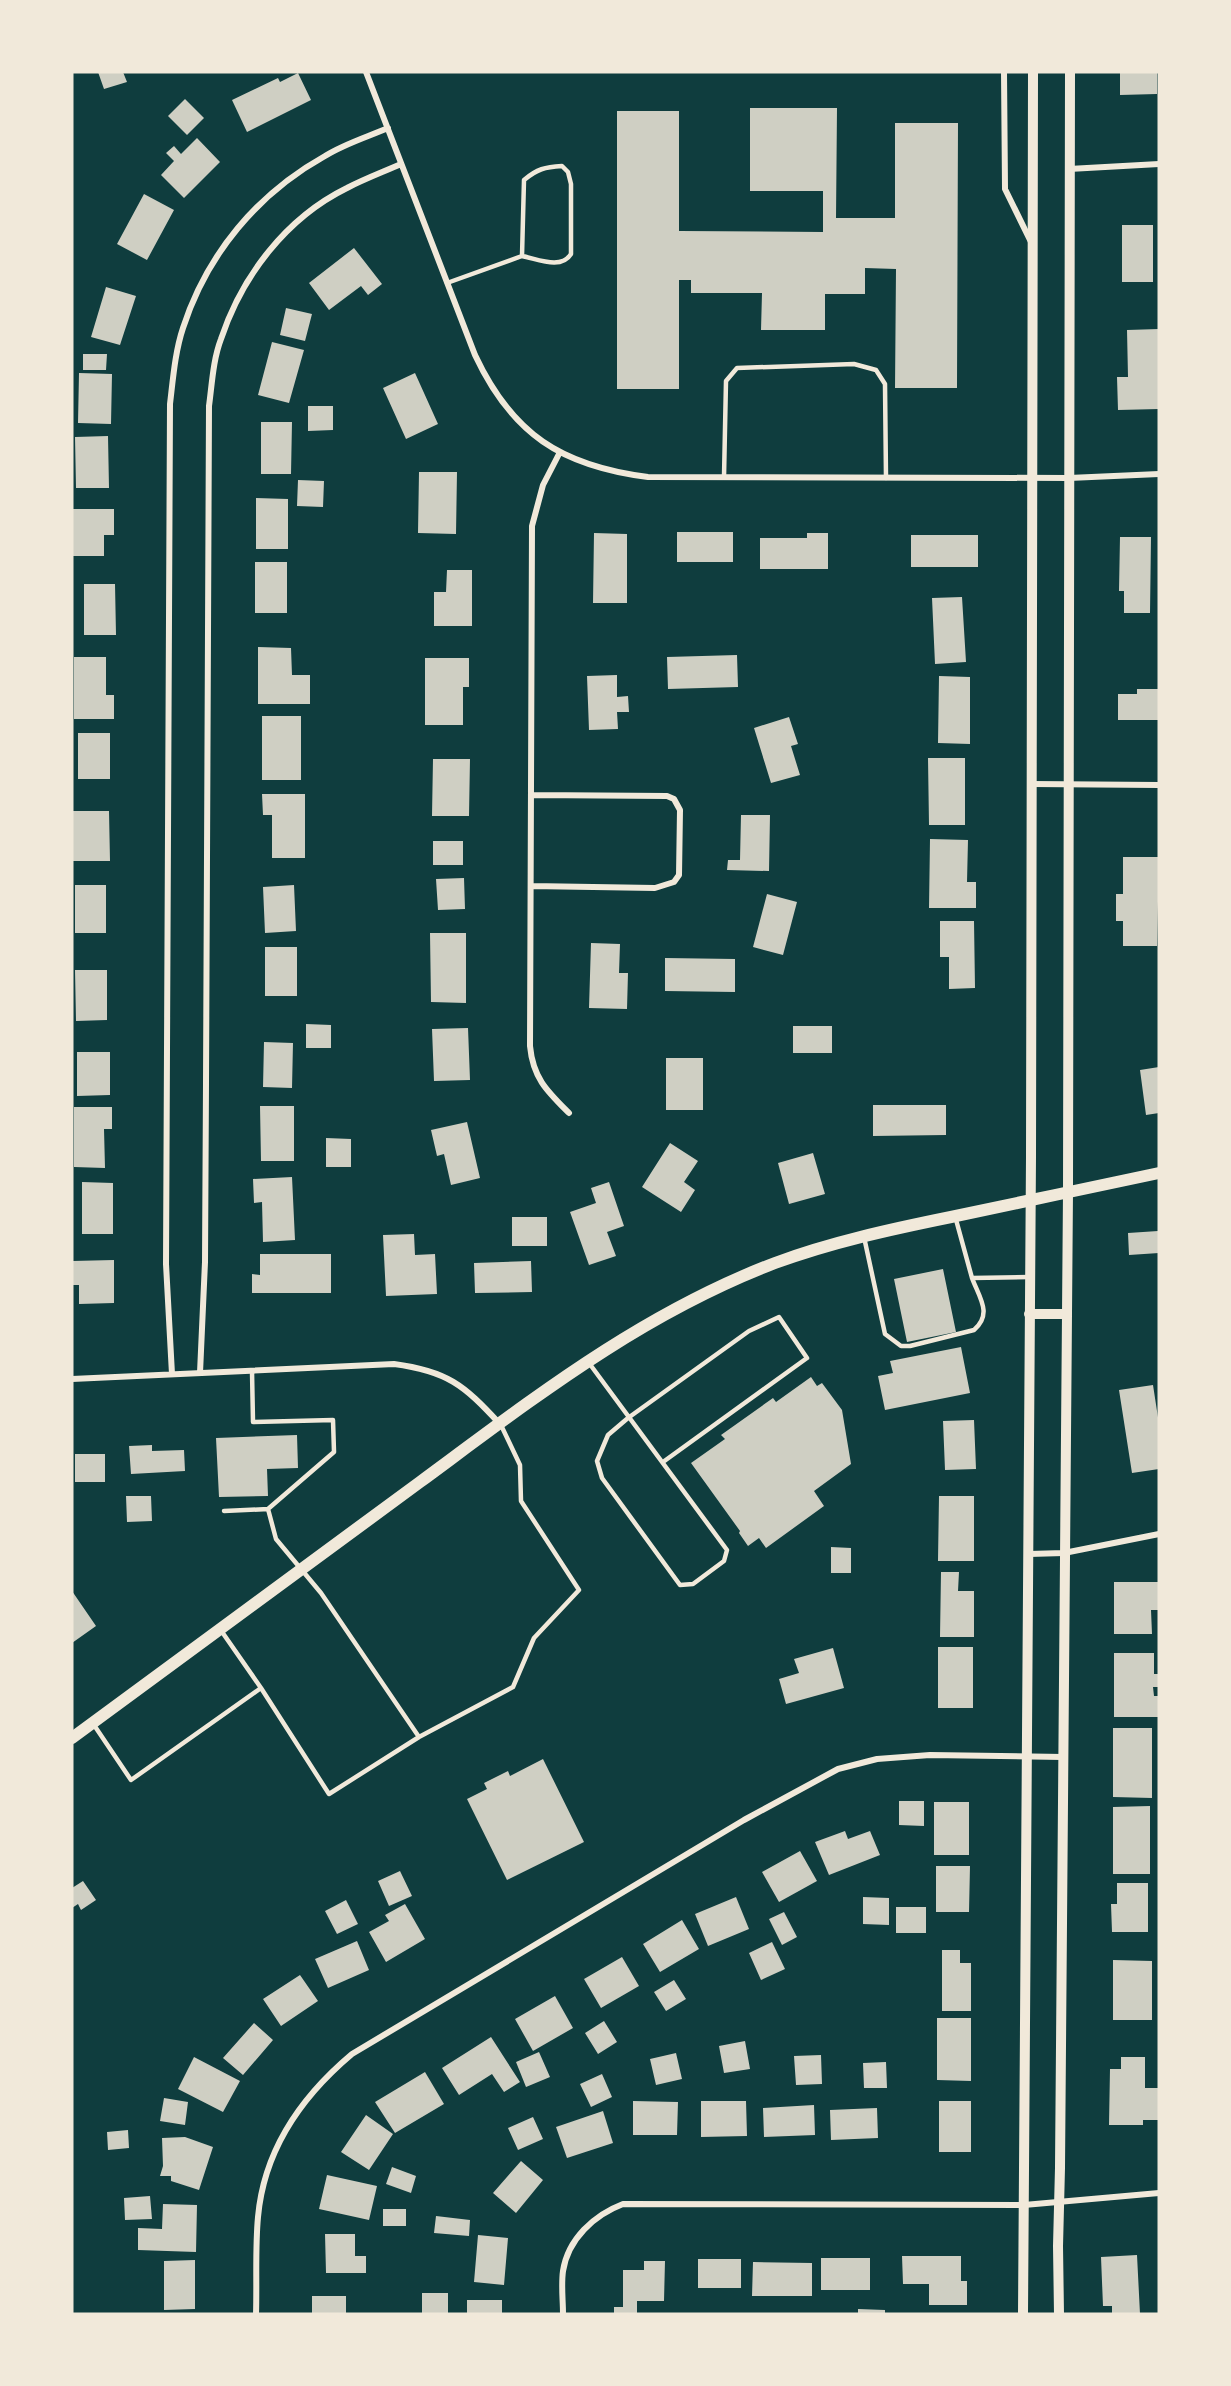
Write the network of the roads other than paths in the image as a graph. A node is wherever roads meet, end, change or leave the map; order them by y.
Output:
1 (366, 72) edge
2 (1004, 72) edge
3 (1033, 72) edge
4 (1070, 72) edge
5 (388, 128) junction
6 (1159, 164) edge
7 (401, 165) junction
8 (1069, 169) junction
9 (1033, 244) junction
10 (522, 256) junction
11 (447, 283) junction
12 (560, 452) junction
13 (1159, 474) edge
14 (724, 477) junction
15 (886, 478) junction
16 (1032, 478) junction
17 (1069, 478) junction
18 (1032, 784) junction
19 (1068, 785) junction
20 (1159, 786) edge
21 (532, 795) junction
22 (531, 886) junction
23 (569, 1113) dead end
24 (1159, 1173) edge
25 (1068, 1192) junction
26 (1030, 1200) junction
27 (955, 1216) junction
28 (864, 1237) junction
29 (1029, 1277) junction
30 (972, 1278) junction
31 (1029, 1314) junction
32 (1065, 1314) junction
33 (587, 1361) junction
34 (252, 1371) junction
35 (200, 1373) junction
36 (172, 1374) junction
37 (72, 1378) edge
38 (628, 1418) junction
39 (499, 1423) junction
40 (663, 1462) junction
41 (268, 1509) junction
42 (224, 1511) dead end
43 (1159, 1534) edge
44 (1064, 1553) junction
45 (1029, 1554) junction
46 (301, 1569) junction
47 (220, 1629) junction
48 (261, 1688) junction
49 (93, 1722) junction
50 (419, 1737) junction
51 (72, 1738) edge
52 (1027, 1756) junction
53 (1062, 1757) junction
54 (1159, 2193) edge
55 (1059, 2201) junction
56 (1024, 2205) junction
57 (256, 2314) edge
58 (563, 2314) edge
59 (1023, 2314) edge
60 (1059, 2314) edge

1 - 5 street
2 - 9 street
3 - 9 street
4 - 8 street
5 - 7 street
5 - 36 street
6 - 8 street
7 - 11 street
7 - 35 street
8 - 17 street
9 - 16 street
10 - 10 lane
10 - 11 lane
11 - 12 street
12 - 14 street
12 - 21 street
13 - 17 street
14 - 15 street
14 - 15 lane
15 - 16 street
16 - 17 street
16 - 18 street
17 - 19 street
18 - 19 street
18 - 26 street
19 - 20 street
19 - 25 street
21 - 22 street
21 - 22 street
22 - 23 street
24 - 25 main road
25 - 26 main road
25 - 32 street
26 - 27 main road
26 - 29 street
27 - 28 main road
27 - 30 lane
28 - 30 lane
28 - 33 main road
29 - 30 lane
29 - 31 street
31 - 32 street
31 - 45 street
32 - 44 street
33 - 38 lane
33 - 39 main road
34 - 35 street
34 - 39 street
34 - 41 lane
35 - 36 street
36 - 37 street
38 - 40 lane
38 - 40 lane
38 - 40 lane
39 - 46 main road
39 - 50 lane
41 - 42 lane
41 - 46 lane
43 - 44 street
44 - 45 street
44 - 53 street
45 - 52 street
46 - 47 main road
46 - 50 lane
47 - 48 lane
47 - 49 main road
48 - 49 lane
48 - 50 lane
49 - 51 main road
52 - 53 street
52 - 56 street
52 - 57 street
53 - 55 street
54 - 55 street
55 - 56 street
55 - 60 street
56 - 58 street
56 - 59 street

